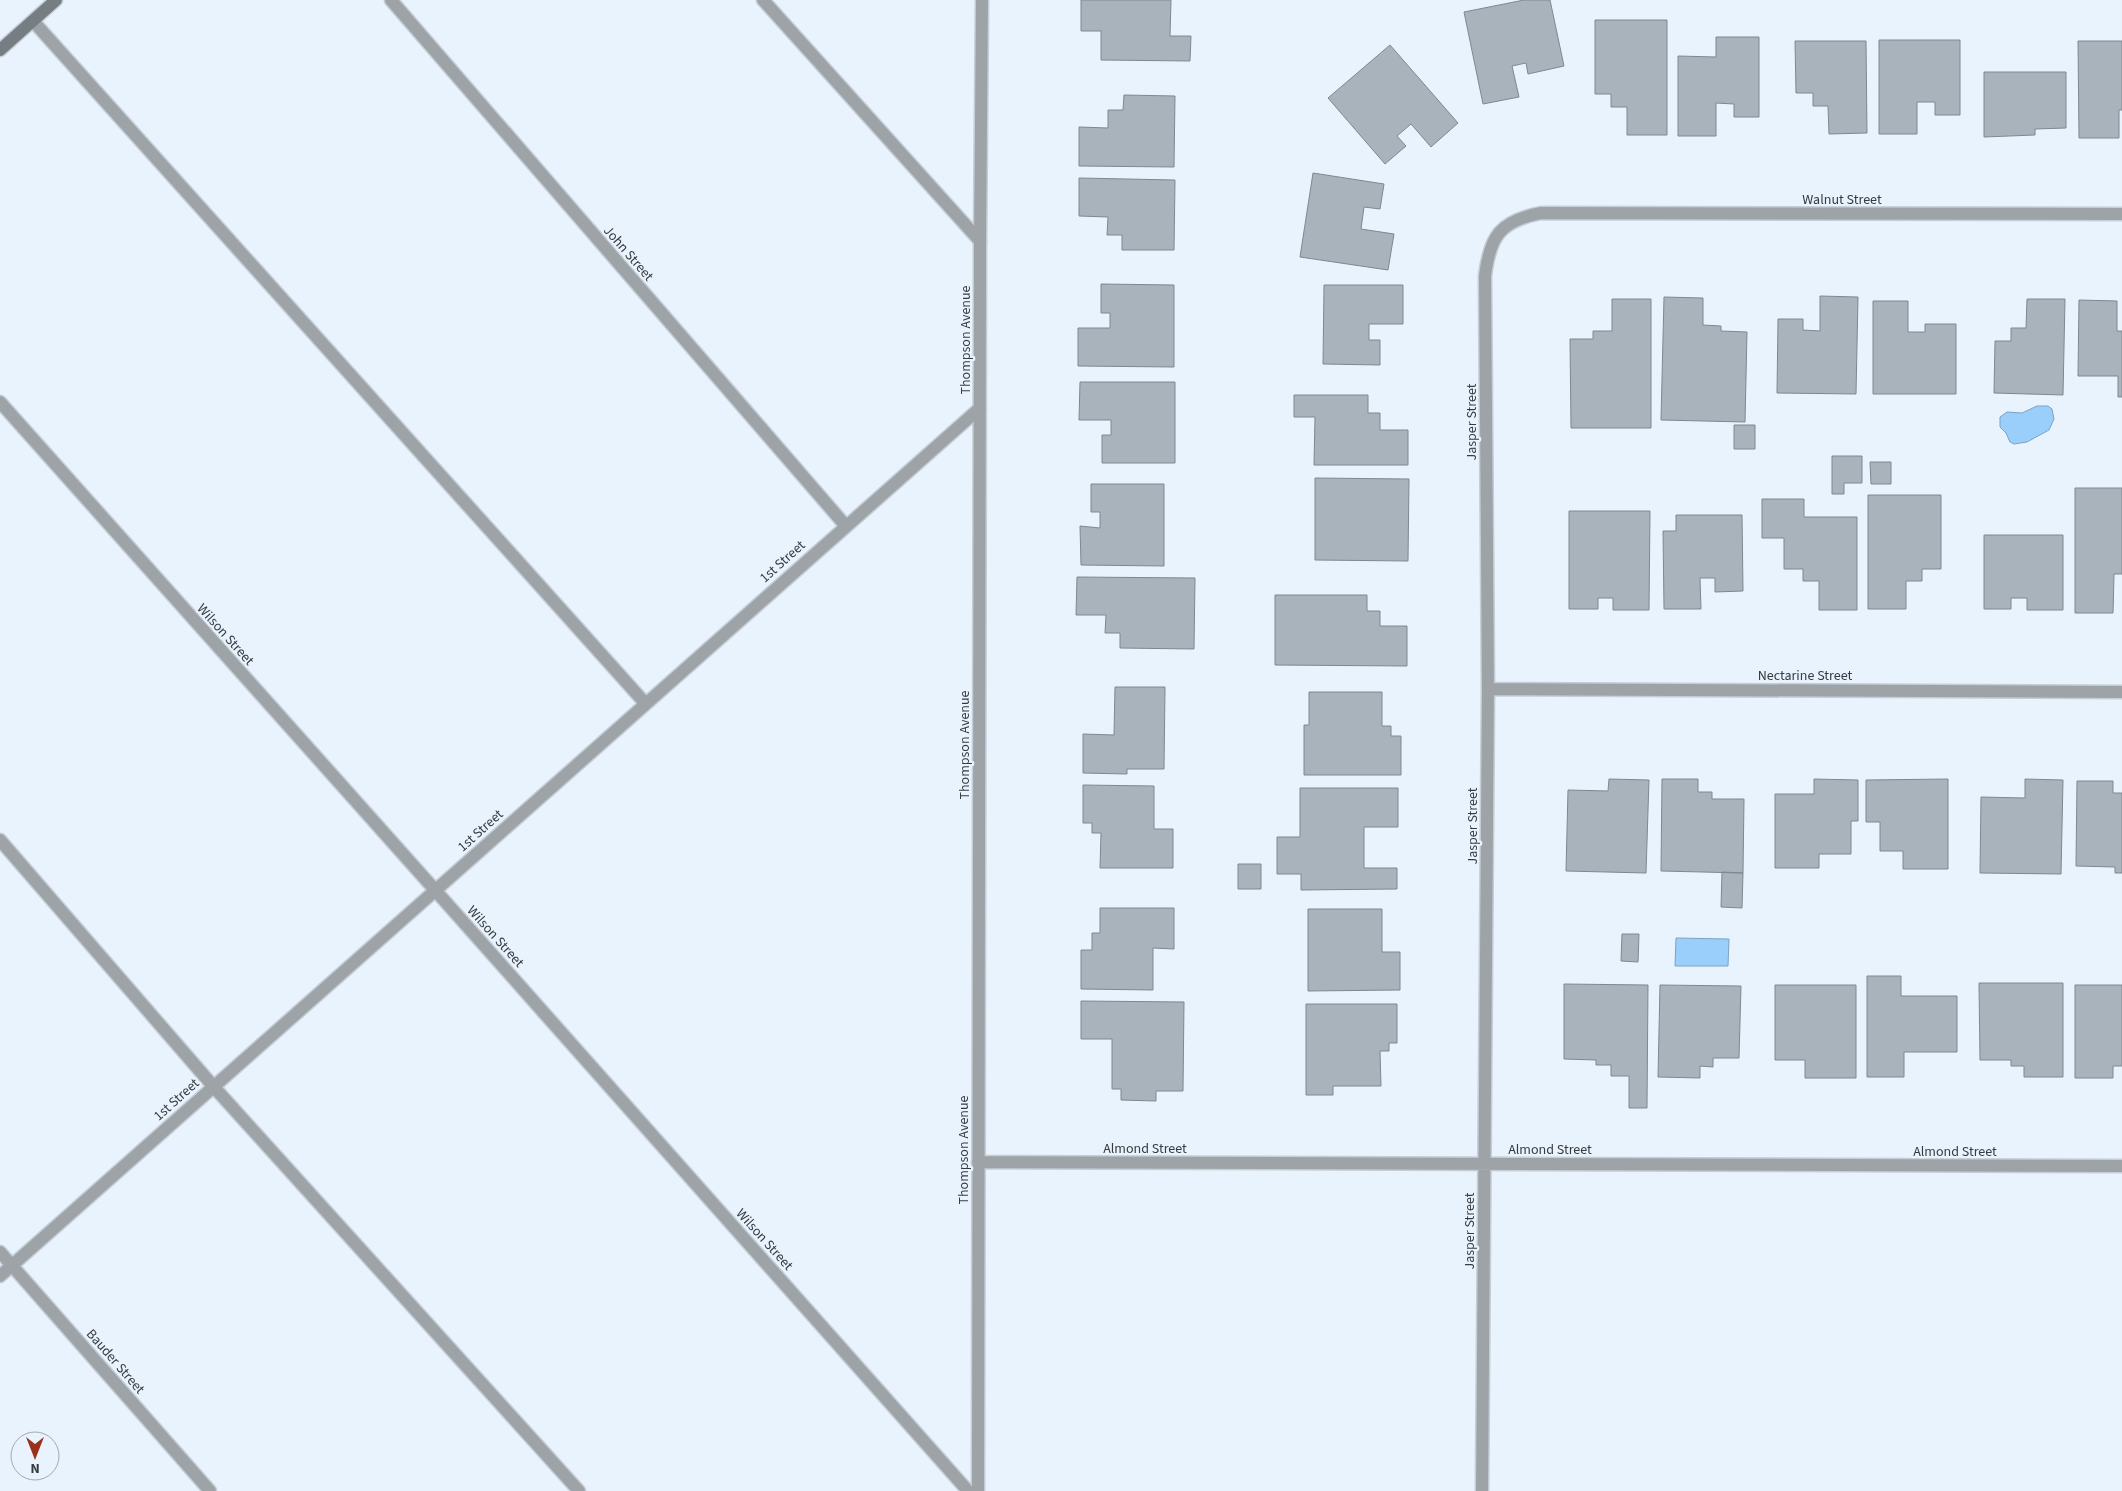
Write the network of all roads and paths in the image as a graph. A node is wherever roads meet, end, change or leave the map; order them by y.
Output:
1 (56, 0) edge
2 (390, 0) edge
3 (763, 0) edge
4 (982, 0) edge
5 (33, 21) junction
6 (0, 50) edge
7 (1561, 213) joint
8 (2122, 214) edge
9 (980, 241) junction
10 (0, 402) edge
11 (980, 408) junction
12 (845, 525) junction
13 (1488, 689) junction
14 (2122, 692) edge
15 (645, 703) junction
16 (0, 840) edge
17 (435, 890) junction
18 (213, 1086) junction
19 (978, 1162) junction
20 (1484, 1164) junction
21 (2122, 1166) edge
22 (0, 1252) edge
23 (12, 1265) junction
24 (0, 1276) edge
25 (210, 1491) edge
26 (580, 1491) edge
27 (968, 1491) edge
28 (978, 1491) edge
29 (1482, 1491) edge

1 - 5 main road
2 - 12 street, John Street
3 - 9 street
4 - 9 street, Thompson Avenue
5 - 6 main road
5 - 15 street
7 - 8 street, Walnut Street
7 - 13 street, Jasper Street
9 - 11 street, Thompson Avenue
10 - 17 street, Wilson Street
11 - 12 street, 1st Street
11 - 19 street, Thompson Avenue
12 - 15 street, 1st Street
13 - 14 street, Nectarine Street
13 - 20 street, Jasper Street
15 - 17 street, 1st Street
16 - 18 street
17 - 18 street, 1st Street
17 - 27 street, Wilson Street
18 - 23 street, 1st Street
18 - 26 street
19 - 20 street, Almond Street
19 - 28 street, Thompson Avenue
20 - 21 street, Almond Street
20 - 29 street, Jasper Street
22 - 23 street, Bauder Street
23 - 24 street, 1st Street
23 - 25 street, Bauder Street

